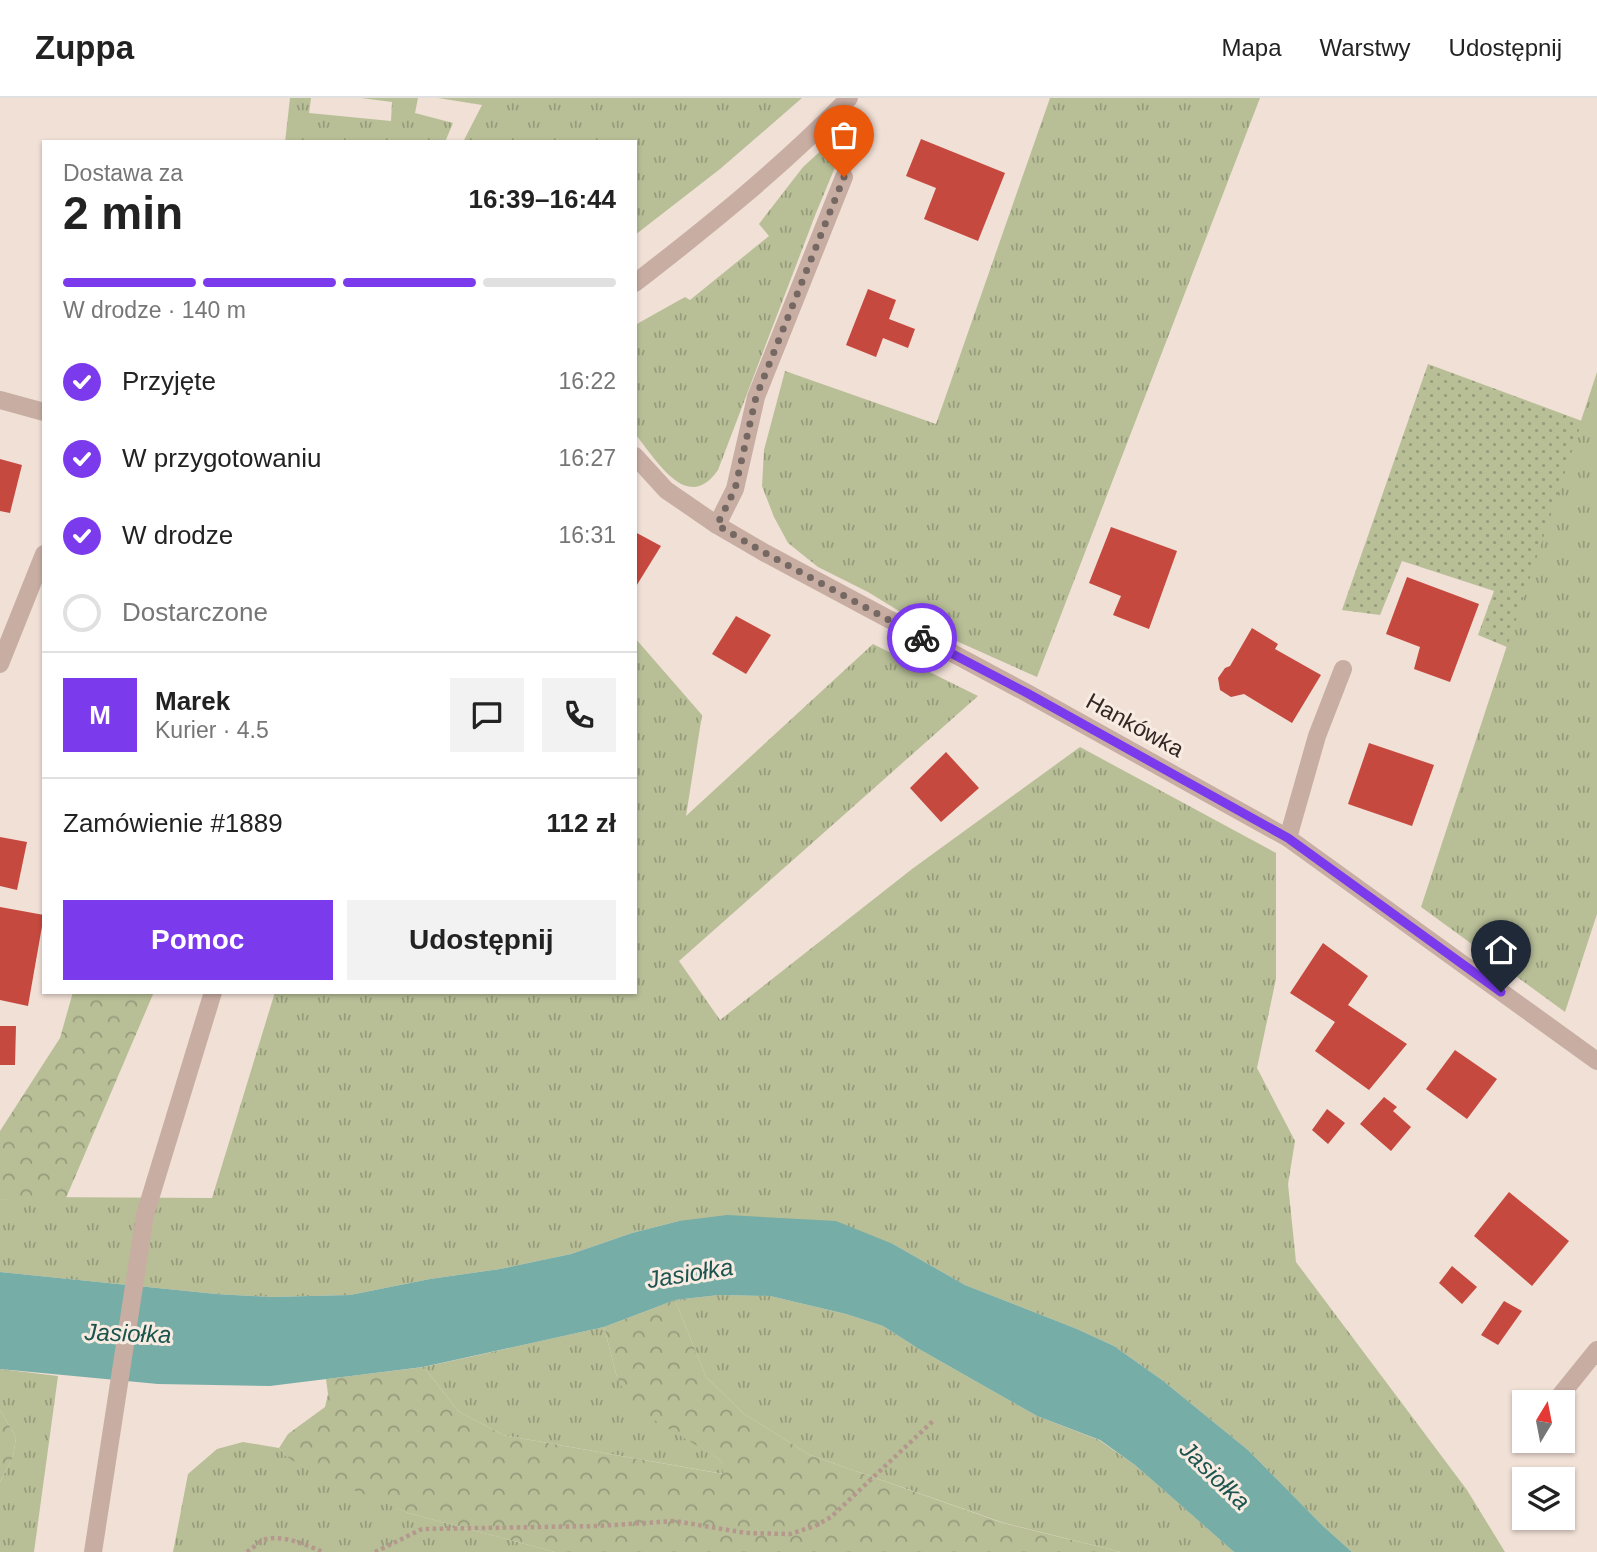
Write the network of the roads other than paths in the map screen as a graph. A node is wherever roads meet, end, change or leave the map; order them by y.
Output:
1 (849, 98) edge
2 (844, 177) dead end
3 (637, 281) edge
4 (0, 400) edge
5 (42, 411) edge
6 (637, 458) edge
7 (717, 525) junction
8 (42, 558) edge
9 (5, 637) edge
10 (0, 664) edge
11 (1343, 669) dead end
12 (1288, 838) junction
13 (212, 994) edge
14 (1597, 1061) edge
15 (1597, 1350) edge
16 (1565, 1390) edge
17 (93, 1552) edge

1 - 3 street
2 - 7 street
4 - 5 street
6 - 7 street, Hankówka
7 - 12 street, Hankówka
8 - 9 street
9 - 10 street
11 - 12 street
12 - 14 street, Hankówka
13 - 17 street
15 - 16 street

